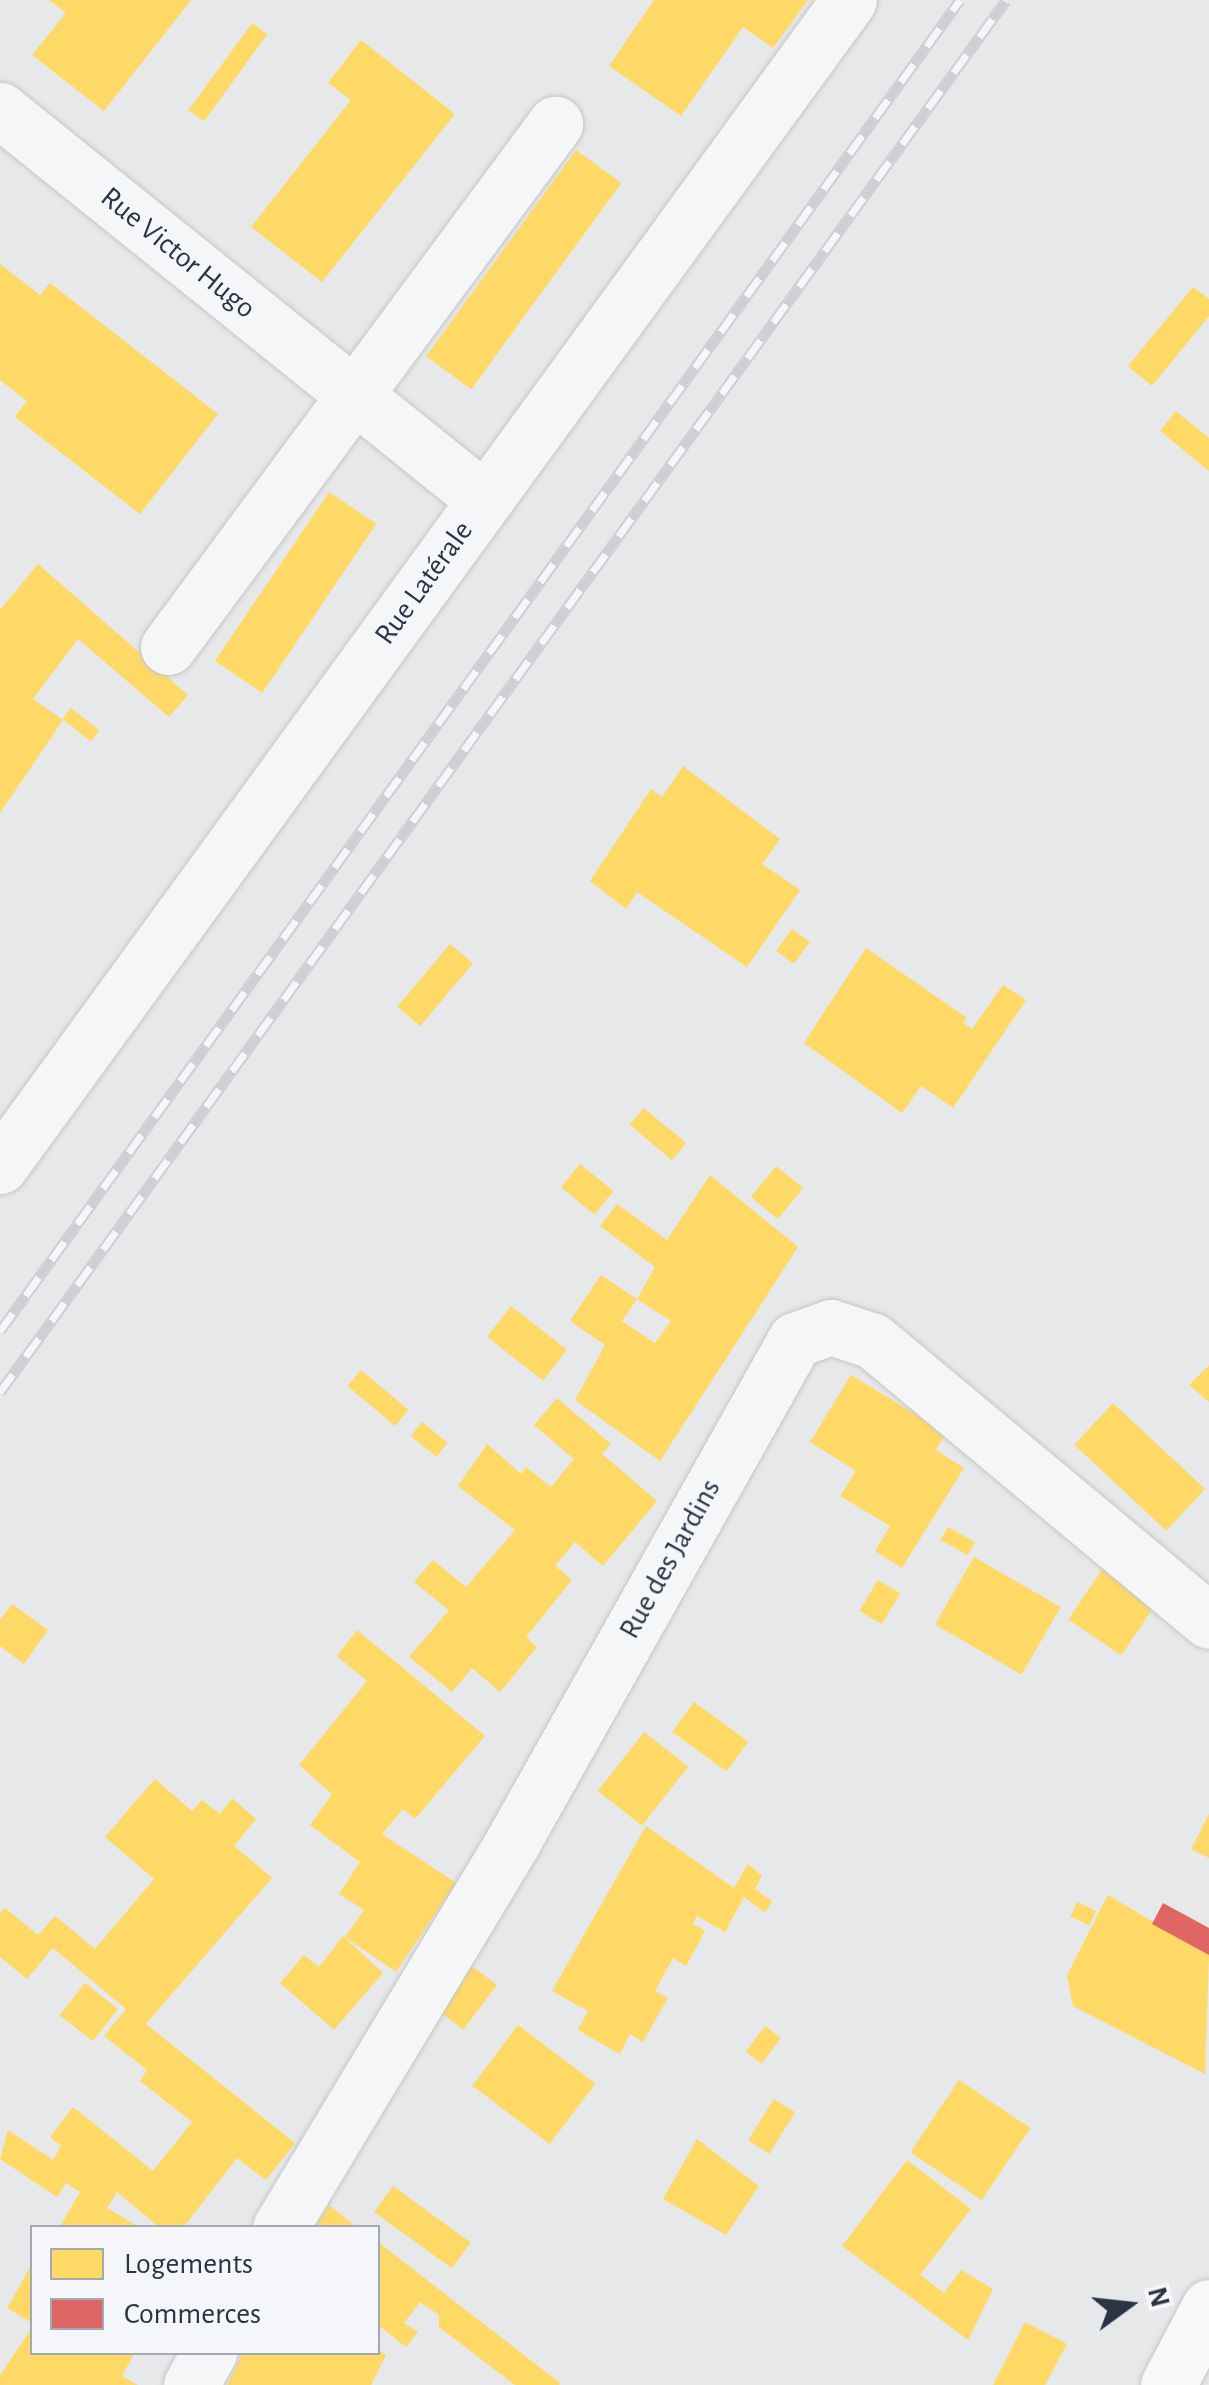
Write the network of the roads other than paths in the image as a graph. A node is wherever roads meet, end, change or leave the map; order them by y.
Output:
1 (850, 0) edge
2 (0, 110) edge
3 (554, 124) dead end
4 (355, 395) junction
5 (485, 500) junction
6 (168, 647) dead end
7 (0, 1166) edge
8 (1200, 1615) edge
9 (282, 2225) edge
10 (1209, 2307) edge
11 (207, 2355) edge
12 (191, 2385) edge
13 (1168, 2385) edge

1 - 5 street, Rue Latérale
2 - 4 street, Rue Victor Hugo
3 - 4 street
4 - 5 street, Rue Victor Hugo
4 - 6 street
5 - 7 street, Rue Latérale
8 - 9 street, Rue des Jardins
10 - 13 main road
11 - 12 street

